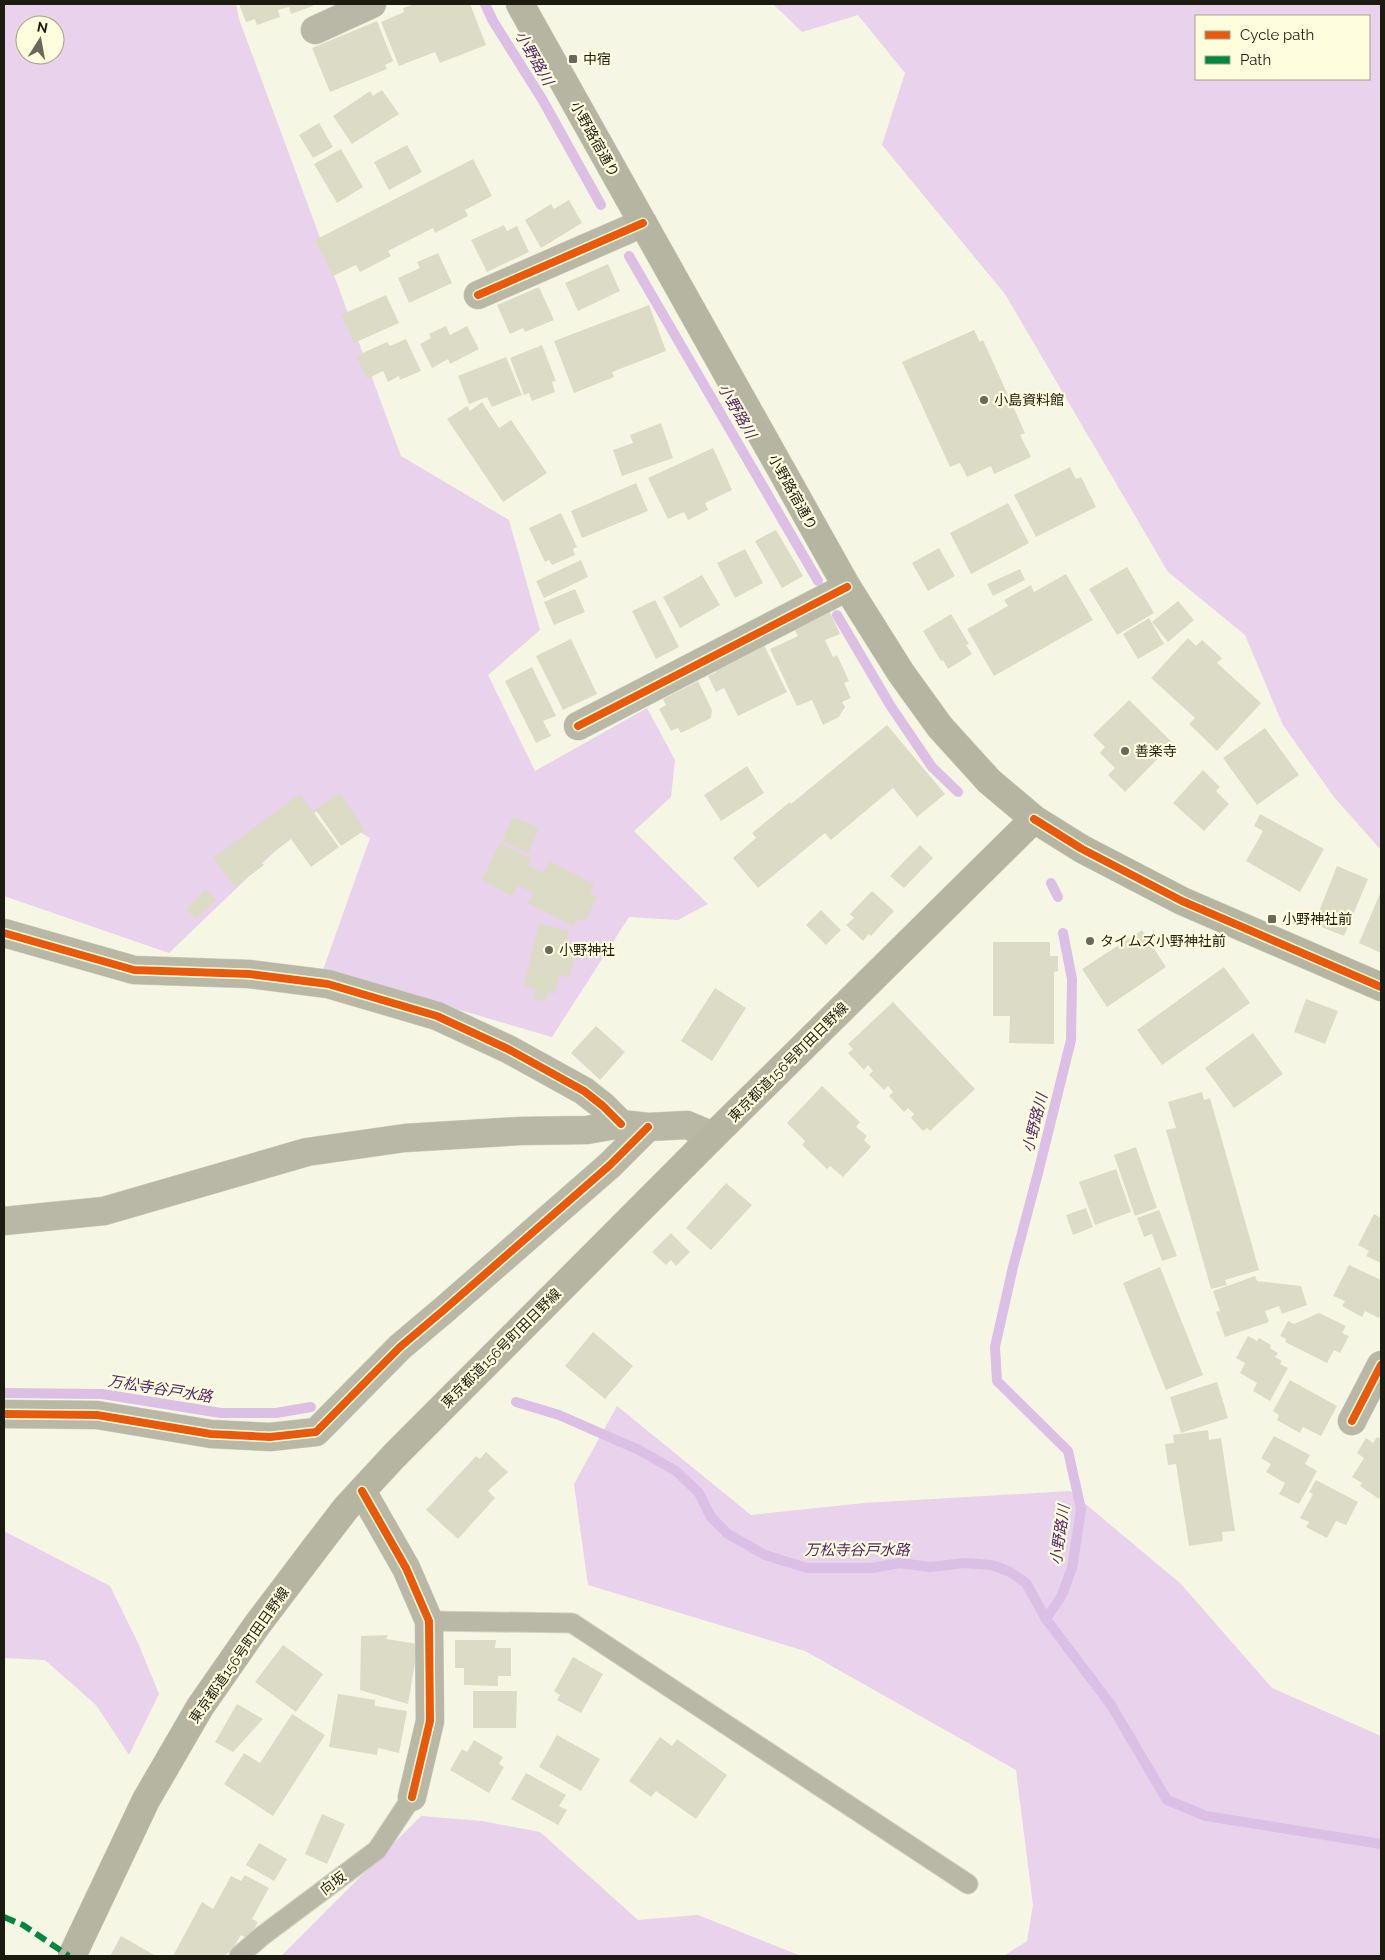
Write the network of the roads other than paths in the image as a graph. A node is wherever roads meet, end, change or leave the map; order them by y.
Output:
1 (372, 4) edge
2 (520, 4) edge
3 (315, 30) dead end
4 (643, 223) junction
5 (478, 295) dead end
6 (847, 587) junction
7 (578, 726) dead end
8 (1034, 819) junction
9 (4, 933) edge
10 (1381, 986) edge
11 (621, 1124) junction
12 (648, 1127) junction
13 (713, 1136) junction
14 (4, 1221) edge
15 (1381, 1365) edge
16 (4, 1414) edge
17 (1352, 1421) dead end
18 (362, 1491) junction
19 (429, 1621) junction
20 (412, 1797) joint
21 (968, 1884) dead end
22 (72, 1956) edge
23 (239, 1956) edge

1 - 3 street
2 - 4 main road, 小野路宿通り
4 - 5 street
4 - 6 main road, 小野路宿通り
6 - 7 street
6 - 8 main road, 小野路宿通り
8 - 10 main road, 小野路宿通り
8 - 13 main road, 東京都道156号町田日野線
9 - 11 street
11 - 12 street
11 - 14 street
12 - 13 street
12 - 16 street
13 - 18 main road, 東京都道156号町田日野線
15 - 17 street
18 - 19 street
18 - 22 main road, 東京都道156号町田日野線
19 - 20 street
19 - 21 lane
20 - 23 lane, 向坂

